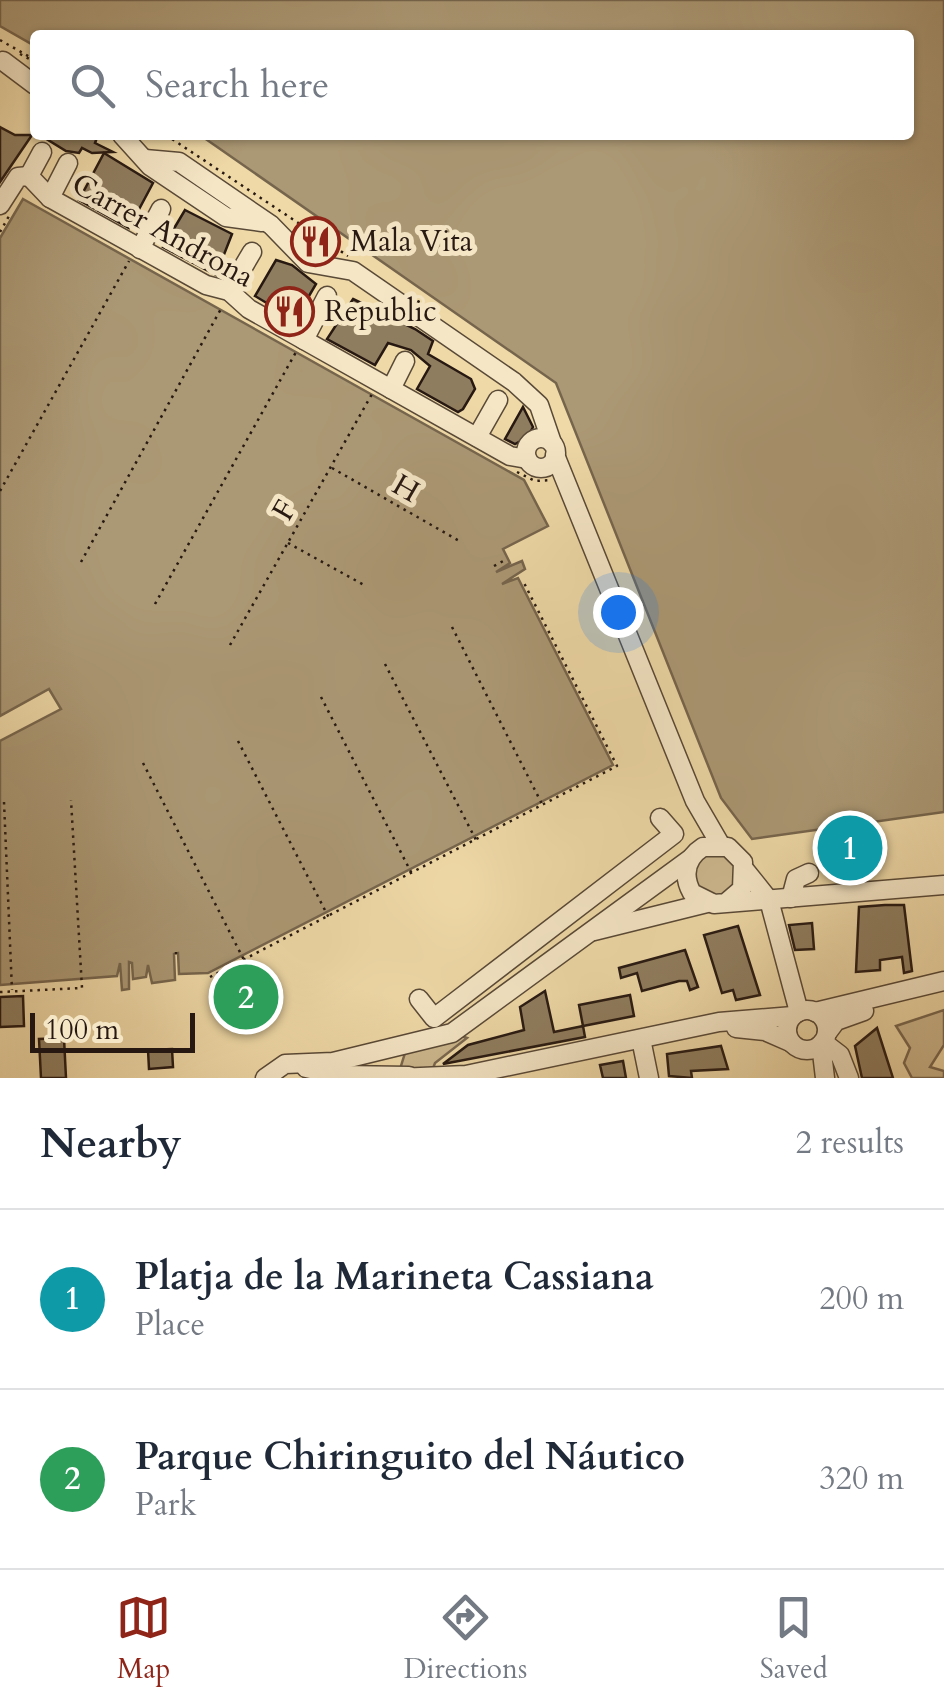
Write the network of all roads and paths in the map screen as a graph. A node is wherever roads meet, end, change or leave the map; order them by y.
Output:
1 (0, 40) edge
2 (30, 58) edge
3 (30, 61) edge
4 (5, 63) edge
5 (30, 80) edge
6 (127, 140) edge
7 (42, 152) dead end
8 (68, 162) dead end
9 (29, 176) junction
10 (50, 198) junction
11 (0, 205) edge
12 (162, 209) dead end
13 (252, 252) dead end
14 (135, 254) junction
15 (327, 296) dead end
16 (225, 299) junction
17 (300, 346) junction
18 (405, 361) dead end
19 (391, 389) junction
20 (372, 394) dead end
21 (498, 400) dead end
22 (477, 437) junction
23 (543, 453) junction
24 (331, 468) junction
25 (0, 491) edge
26 (461, 542) dead end
27 (288, 543) junction
28 (507, 559) dead end
29 (81, 562) dead end
30 (494, 566) dead end
31 (523, 581) dead end
32 (364, 585) dead end
33 (156, 604) dead end
34 (452, 627) dead end
35 (230, 645) dead end
36 (386, 664) dead end
37 (321, 697) dead end
38 (238, 741) dead end
39 (142, 763) dead end
40 (71, 800) dead end
41 (4, 802) dead end
42 (543, 805) junction
43 (660, 818) dead end
44 (476, 840) junction
45 (704, 850) junction
46 (745, 870) junction
47 (808, 872) dead end
48 (412, 876) junction
49 (944, 886) edge
50 (791, 898) junction
51 (769, 900) junction
52 (728, 901) junction
53 (707, 903) junction
54 (329, 918) junction
55 (584, 934) junction
56 (244, 960) junction
57 (210, 977) dead end
58 (944, 981) edge
59 (944, 991) edge
60 (0, 992) edge
61 (12, 992) junction
62 (419, 998) dead end
63 (802, 1013) junction
64 (706, 1027) junction
65 (824, 1039) junction
66 (641, 1040) junction
67 (794, 1045) junction
68 (409, 1046) junction
69 (313, 1071) edge
70 (270, 1076) edge
71 (404, 1077) edge
72 (446, 1078) edge
73 (649, 1078) edge
74 (814, 1078) edge
75 (825, 1078) edge
76 (849, 1078) edge

1 - 2 path
3 - 4 path
4 - 5 street
6 - 23 street
7 - 9 street
8 - 10 street
9 - 10 street, Carrer Androna
9 - 11 street, Carrer Androna
10 - 14 street, Carrer Androna
12 - 14 street
13 - 16 street
14 - 16 street, Carrer Androna
14 - 25 path
15 - 17 street
16 - 17 street, Carrer Androna
16 - 29 path
17 - 19 street, Carrer Androna
17 - 33 path
18 - 19 street
19 - 22 street, Carrer Androna
20 - 24 path, F
21 - 22 street
22 - 23 street, Carrer Androna
23 - 45 street
24 - 26 path, H
24 - 27 path, F
27 - 32 path
27 - 35 path, F
28 - 30 path
31 - 42 path
34 - 42 path
36 - 44 path
37 - 48 path
38 - 54 path
39 - 56 path
40 - 61 path
41 - 61 path
42 - 44 path
43 - 62 street
44 - 48 path
45 - 46 street
45 - 53 street
45 - 55 street
46 - 51 street
46 - 52 street
47 - 50 street
48 - 54 path
49 - 50 street
50 - 51 street
51 - 52 street
51 - 63 street
52 - 53 street
53 - 55 street
54 - 56 path
55 - 68 street
56 - 57 path
58 - 63 street
59 - 65 street
60 - 61 path
63 - 64 street
63 - 65 street
63 - 67 street
64 - 66 street
64 - 67 street
65 - 67 street
65 - 75 street
65 - 76 street
66 - 72 street
66 - 73 street
67 - 74 street
68 - 69 street
68 - 71 street
69 - 70 street
69 - 71 street
71 - 72 street

